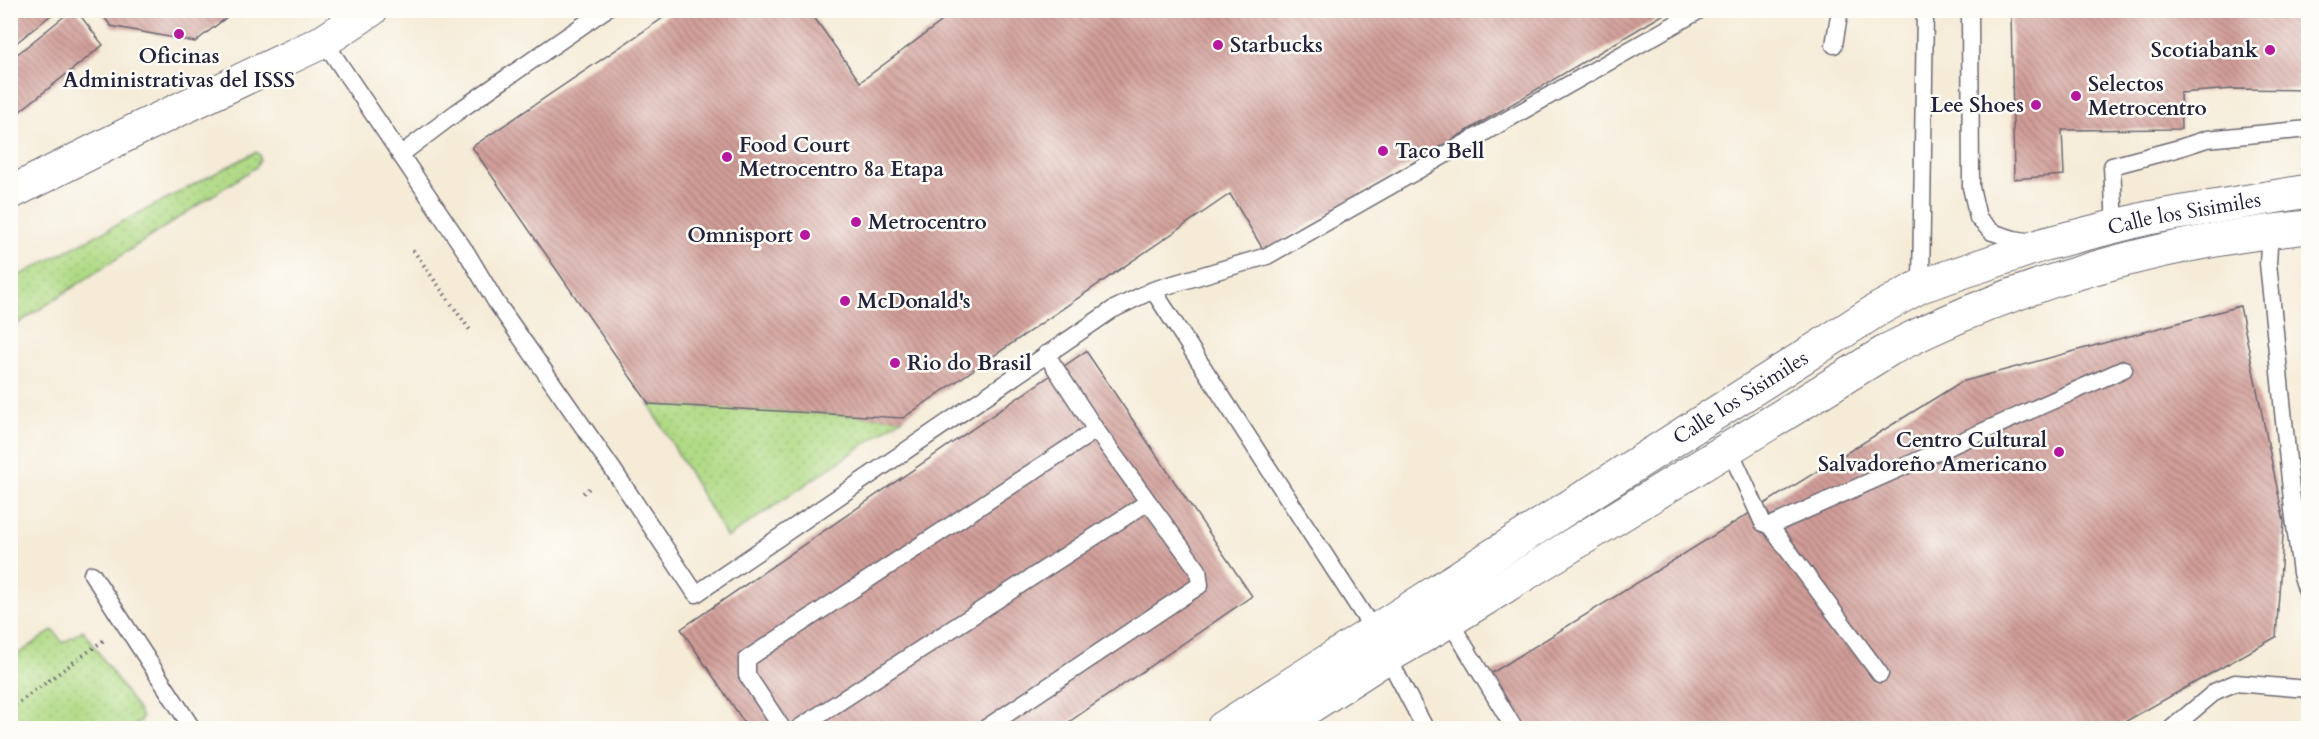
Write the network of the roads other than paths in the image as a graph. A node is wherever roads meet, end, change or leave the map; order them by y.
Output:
1 (371, 10) edge
2 (605, 10) edge
3 (1700, 10) edge
4 (1840, 10) edge
5 (1925, 10) edge
6 (1970, 10) edge
7 (324, 41) junction
8 (1834, 45) dead end
9 (2308, 129) edge
10 (400, 155) junction
11 (2308, 191) edge
12 (10, 193) edge
13 (2115, 226) junction
14 (2308, 227) edge
15 (2270, 231) junction
16 (2044, 244) junction
17 (1921, 286) junction
18 (1153, 290) junction
19 (1046, 354) junction
20 (2124, 369) dead end
21 (1096, 430) junction
22 (1729, 448) junction
23 (1148, 502) junction
24 (2301, 510) edge
25 (1770, 526) junction
26 (92, 574) dead end
27 (1432, 593) junction
28 (2308, 595) edge
29 (1449, 621) junction
30 (1380, 644) junction
31 (1880, 674) dead end
32 (2308, 689) edge
33 (192, 729) edge
34 (782, 729) edge
35 (800, 729) edge
36 (987, 729) edge
37 (1223, 729) edge
38 (1277, 729) edge
39 (1425, 729) edge
40 (1514, 729) edge
41 (2172, 729) edge

1 - 7 main road
2 - 10 lane
3 - 18 lane
4 - 8 lane
5 - 17 lane
6 - 16 lane
7 - 10 lane
7 - 12 main road
9 - 13 lane
10 - 19 lane
11 - 13 main road, Calle los Sisimiles
13 - 16 main road, Calle los Sisimiles
14 - 15 main road, Calle los Sisimiles
15 - 22 main road, Calle los Sisimiles
15 - 24 lane
16 - 17 main road, Calle los Sisimiles
17 - 27 main road, Calle los Sisimiles
18 - 19 lane
18 - 30 lane
19 - 21 lane
20 - 25 lane
21 - 23 lane
21 - 34 lane
22 - 25 lane
22 - 29 main road, Calle los Sisimiles
23 - 35 lane
23 - 36 lane
24 - 28 lane
25 - 31 lane
26 - 33 lane
27 - 29 lane
27 - 30 main road, Calle los Sisimiles
29 - 30 main road, Calle los Sisimiles
29 - 40 lane
30 - 37 main road, Calle los Sisimiles
30 - 38 main road, Calle los Sisimiles
30 - 39 lane
32 - 41 lane

